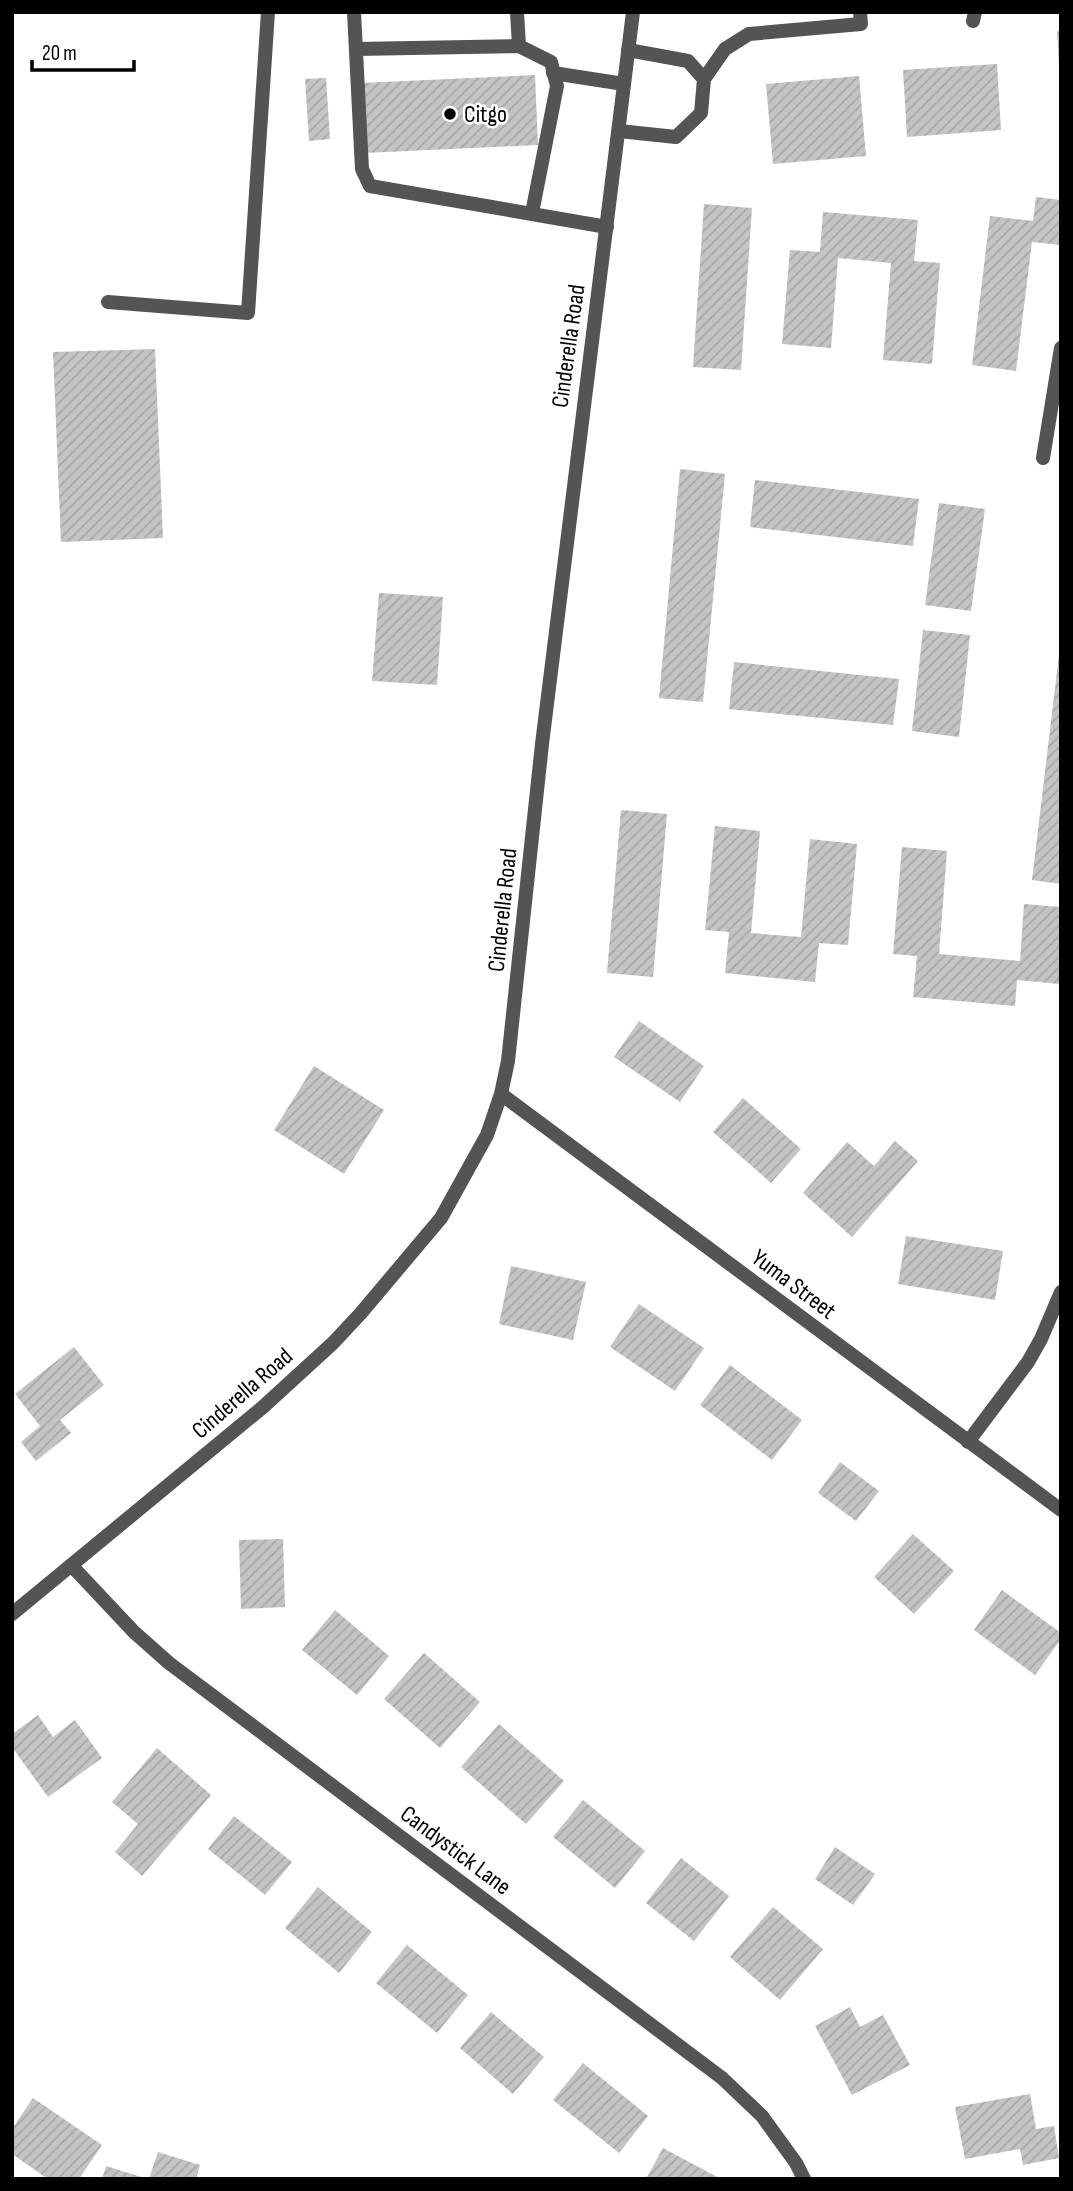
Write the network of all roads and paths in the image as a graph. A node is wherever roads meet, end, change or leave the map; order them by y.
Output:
1 (268, 12) edge
2 (354, 12) edge
3 (517, 12) edge
4 (633, 12) edge
5 (860, 12) edge
6 (519, 46) junction
7 (356, 49) junction
8 (628, 50) junction
9 (553, 73) junction
10 (704, 79) junction
11 (624, 83) junction
12 (619, 131) junction
13 (532, 214) junction
14 (607, 227) junction
15 (108, 302) dead end
16 (1061, 348) edge
17 (1043, 458) dead end
18 (501, 1094) junction
19 (1061, 1292) edge
20 (968, 1442) junction
21 (1061, 1510) edge
22 (71, 1565) junction
23 (12, 1614) edge
24 (804, 2179) edge

1 - 15 street
2 - 7 street
3 - 6 street
4 - 8 street, Cinderella Road
5 - 10 street
6 - 7 street
6 - 9 street
7 - 13 street
8 - 10 street
8 - 11 street, Cinderella Road
9 - 11 street
9 - 13 street
10 - 12 street
11 - 12 street, Cinderella Road
12 - 14 street, Cinderella Road
13 - 14 street
14 - 18 street, Cinderella Road
16 - 17 street
18 - 20 street, Yuma Street
18 - 22 street, Cinderella Road
19 - 20 street
20 - 21 street, Yuma Street
22 - 23 street, Cinderella Road
22 - 24 street, Candystick Lane

